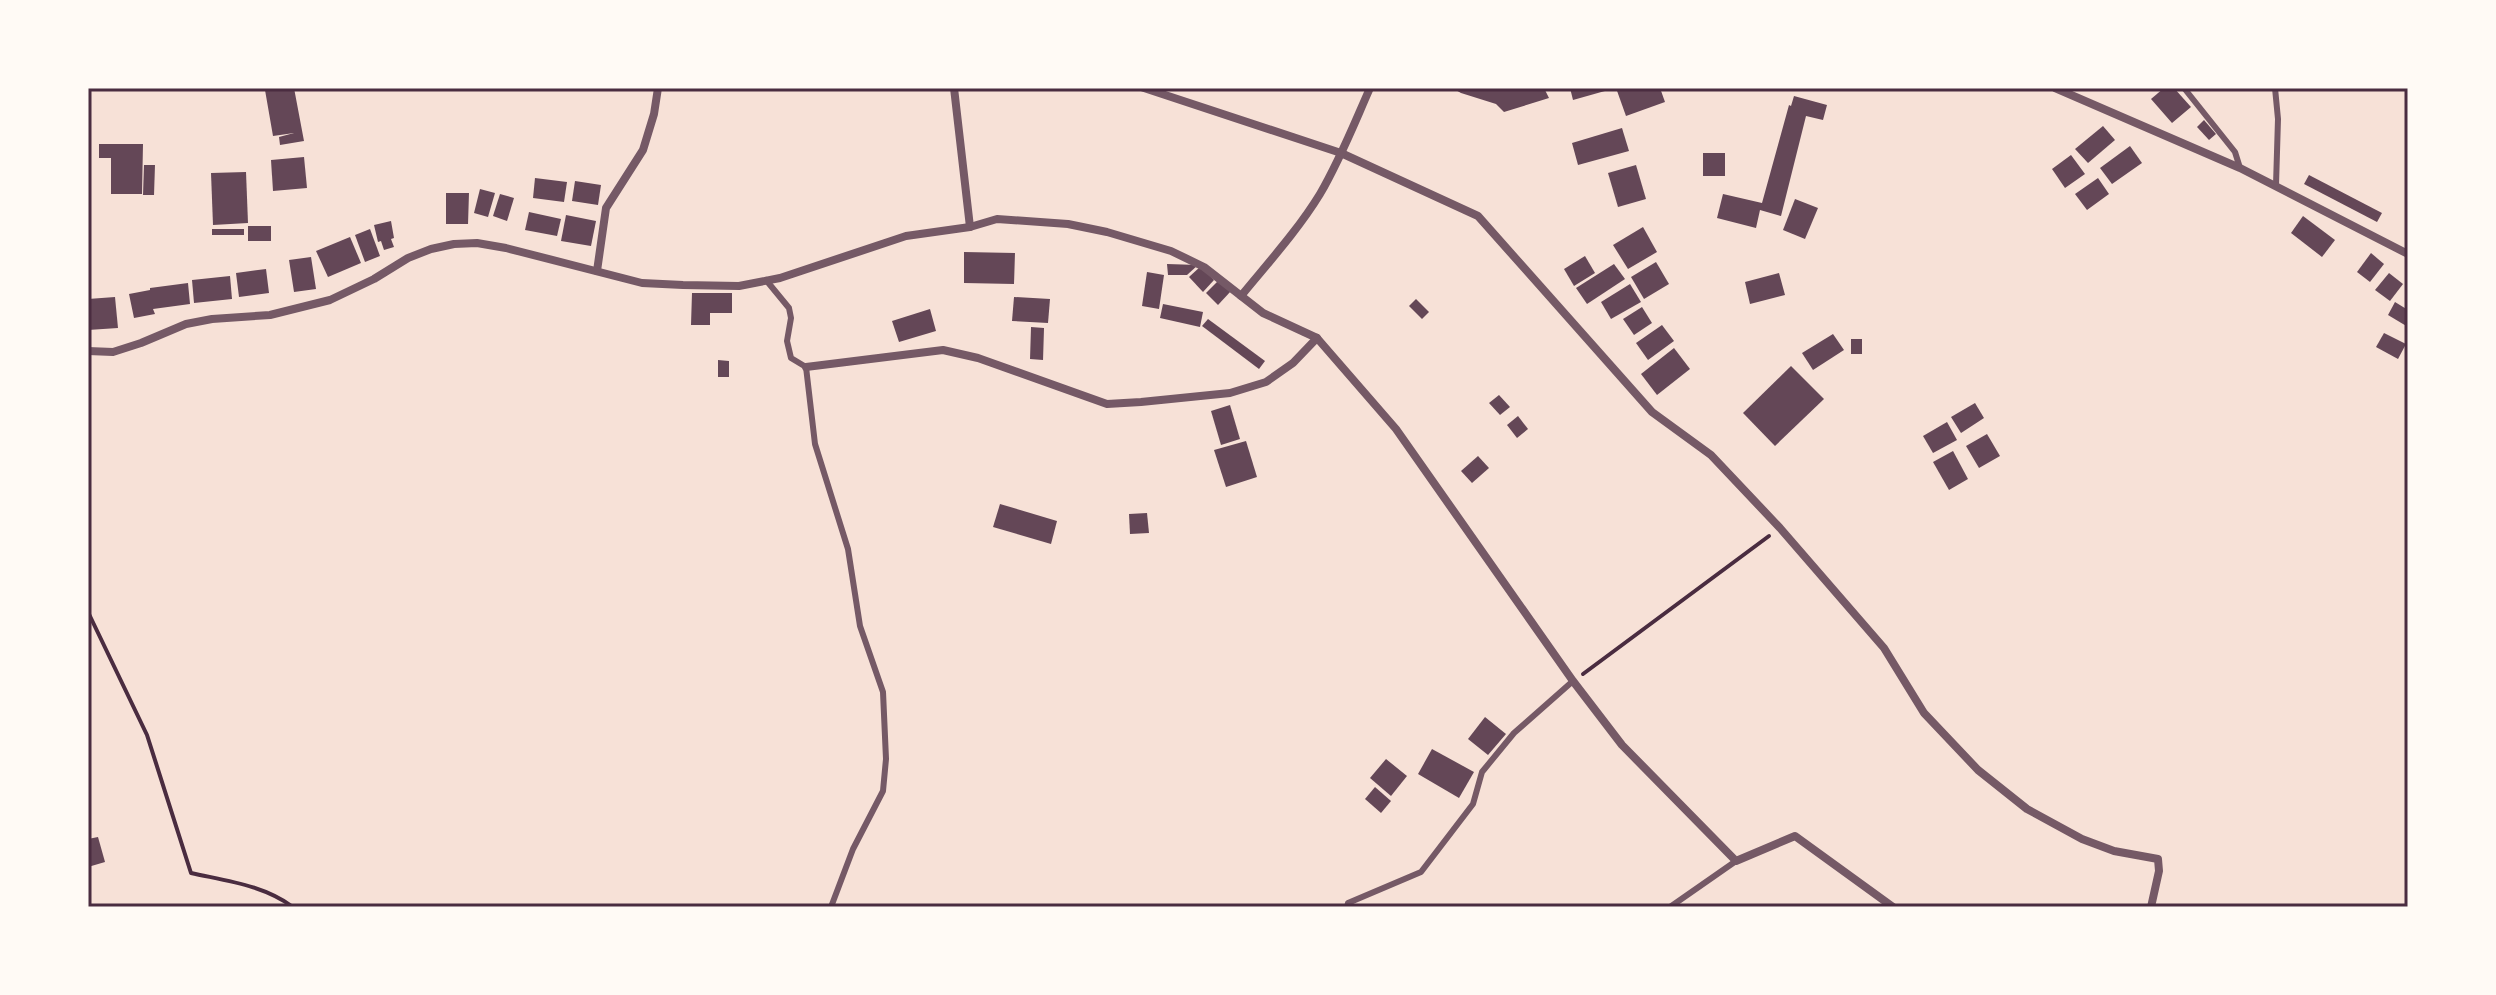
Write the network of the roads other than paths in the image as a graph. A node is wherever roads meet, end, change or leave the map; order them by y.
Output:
1 (658, 88) edge
2 (954, 88) edge
3 (1144, 88) edge
4 (1370, 88) edge
5 (2055, 88) edge
6 (2184, 88) edge
7 (2275, 88) edge
8 (1341, 153) junction
9 (2240, 168) junction
10 (2276, 185) junction
11 (970, 227) junction
12 (2408, 254) edge
13 (597, 271) junction
14 (766, 280) junction
15 (1241, 296) junction
16 (1317, 338) junction
17 (88, 351) edge
18 (806, 367) junction
19 (1573, 681) junction
20 (1736, 861) junction
21 (831, 907) edge
22 (1347, 907) edge
23 (1670, 907) edge
24 (1893, 907) edge
25 (2151, 907) edge

1 - 13 street
2 - 11 street
3 - 8 street
4 - 8 street
5 - 9 street
6 - 9 lane
7 - 10 lane
8 - 15 street
8 - 25 street
9 - 10 street
10 - 12 street
11 - 14 street
11 - 15 street
13 - 14 street
13 - 17 street
14 - 18 lane
15 - 16 street
16 - 18 street
16 - 19 street
18 - 21 lane
19 - 20 street
19 - 22 lane
20 - 23 lane
20 - 24 street

